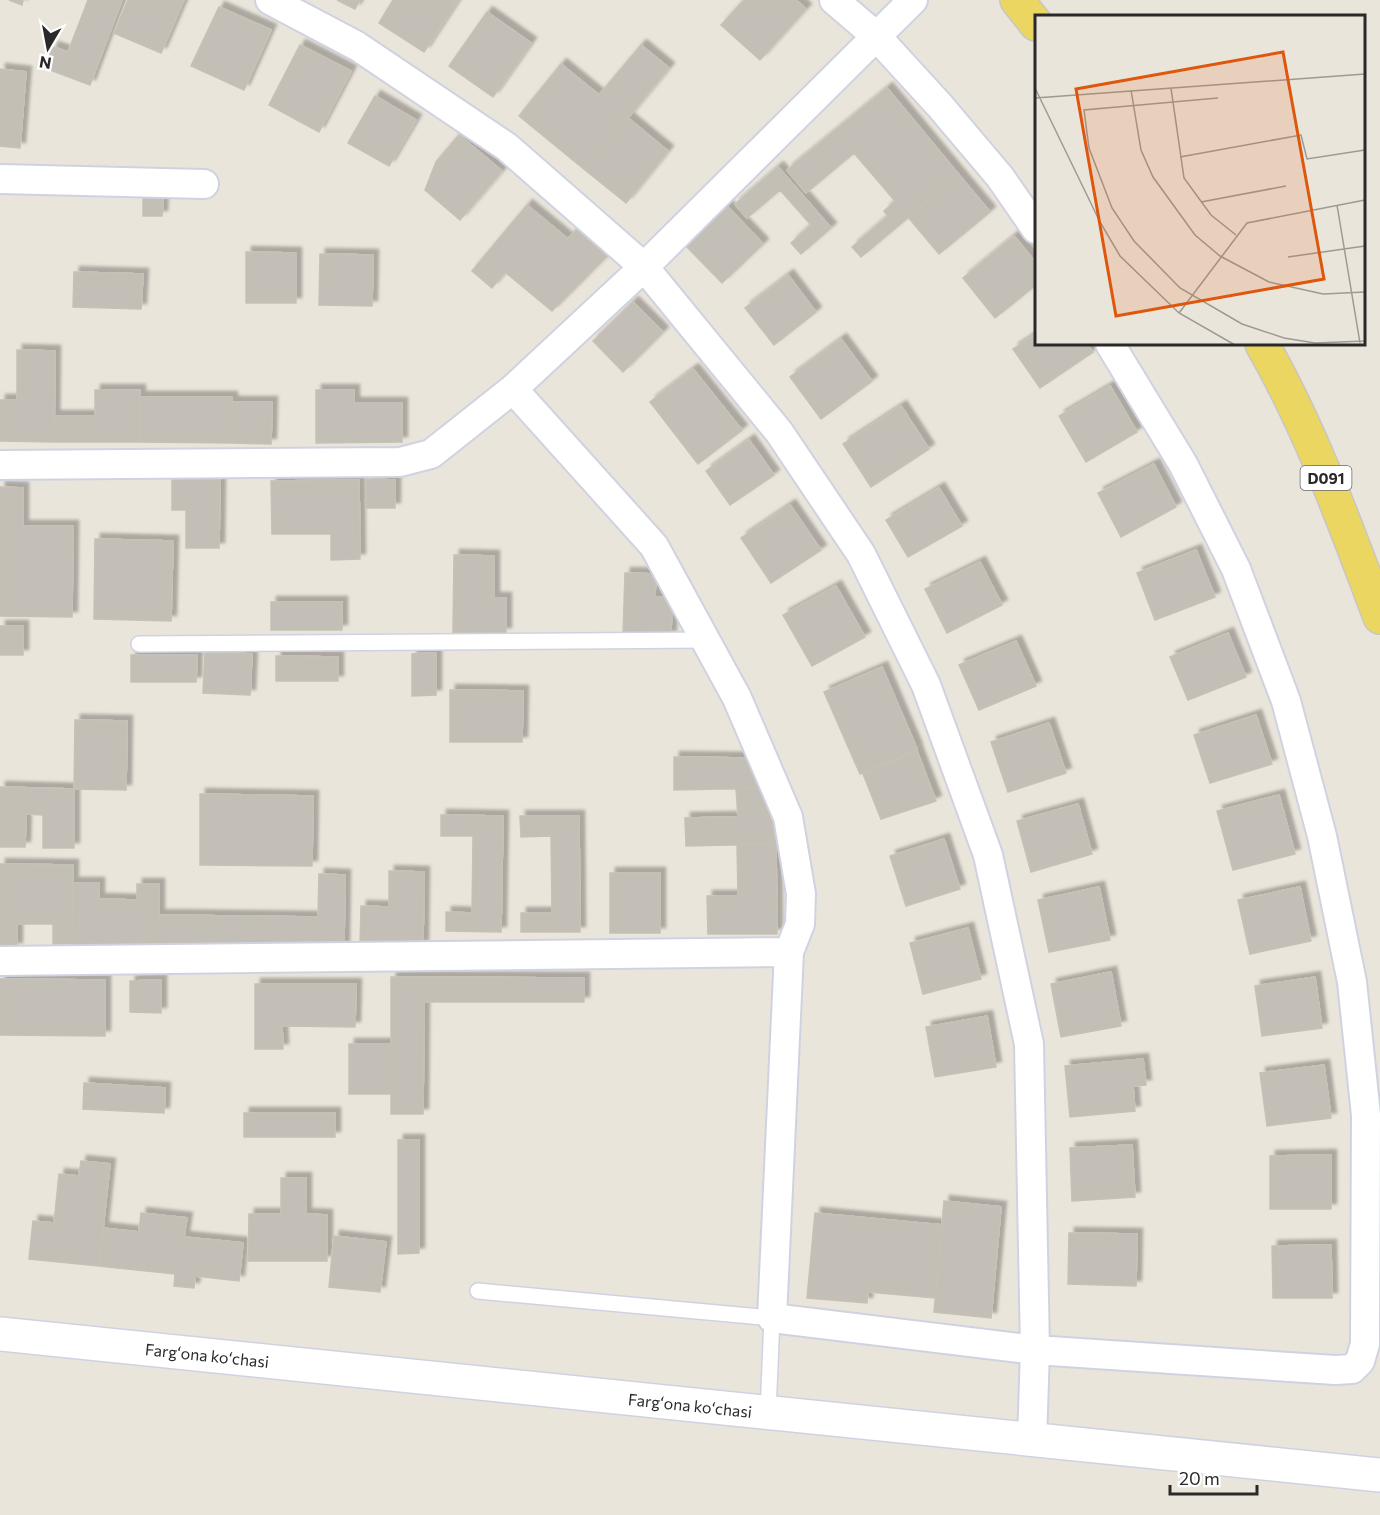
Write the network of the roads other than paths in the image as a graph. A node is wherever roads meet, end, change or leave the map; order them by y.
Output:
1 (270, 0) edge
2 (834, 0) edge
3 (913, 0) edge
4 (1017, 0) edge
5 (1035, 23) edge
6 (876, 36) junction
7 (0, 179) edge
8 (204, 184) dead end
9 (1035, 228) edge
10 (644, 267) junction
11 (1111, 345) edge
12 (1263, 345) edge
13 (513, 390) junction
14 (0, 465) edge
15 (1380, 617) edge
16 (705, 640) junction
17 (139, 644) dead end
18 (789, 952) junction
19 (0, 961) edge
20 (478, 1291) dead end
21 (772, 1318) junction
22 (0, 1334) edge
23 (1035, 1350) junction
24 (768, 1413) junction
25 (1032, 1441) junction
26 (1380, 1475) edge

1 - 10 street
2 - 6 street
3 - 6 street
4 - 5 main road
6 - 9 street
6 - 10 street
7 - 8 street
10 - 13 street
10 - 23 street
11 - 23 street
12 - 15 main road, D091
13 - 14 street
13 - 16 street
16 - 17 lane
16 - 18 street
18 - 19 street
18 - 21 street
20 - 21 lane
21 - 23 street
21 - 24 lane
22 - 24 street, Fargʻona koʻchasi
23 - 25 street
24 - 25 street, Fargʻona koʻchasi
25 - 26 street, Fargʻona koʻchasi

